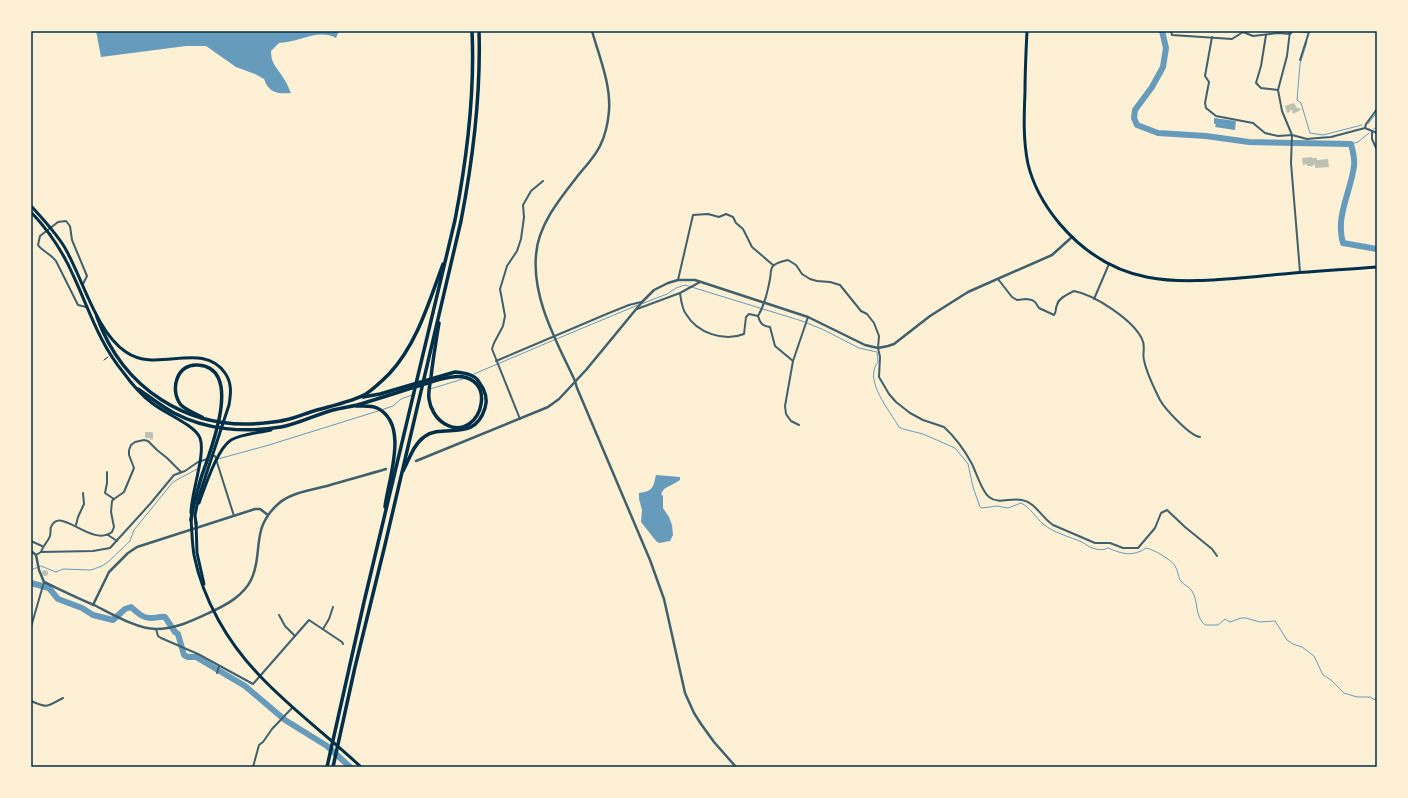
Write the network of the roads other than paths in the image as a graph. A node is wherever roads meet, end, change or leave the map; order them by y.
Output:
1 (472, 31) edge
2 (479, 31) edge
3 (592, 31) edge
4 (1027, 31) edge
5 (1171, 31) edge
6 (1243, 31) edge
7 (1261, 31) edge
8 (1292, 32) edge
9 (1309, 32) edge
10 (1266, 35) junction
11 (1212, 37) junction
12 (1300, 60) dead end
13 (1278, 90) junction
14 (1377, 109) edge
15 (1365, 128) junction
16 (1372, 132) junction
17 (1377, 133) edge
18 (1292, 136) junction
19 (1377, 150) edge
20 (543, 181) dead end
21 (31, 206) edge
22 (31, 212) edge
23 (1072, 237) junction
24 (449, 246) junction
25 (1109, 264) junction
26 (773, 265) junction
27 (1377, 267) edge
28 (1300, 272) junction
29 (998, 279) junction
30 (678, 280) junction
31 (700, 282) junction
32 (83, 284) junction
33 (444, 293) junction
34 (680, 293) junction
35 (1094, 299) junction
36 (642, 302) junction
37 (763, 304) junction
38 (86, 307) junction
39 (637, 309) junction
40 (758, 316) junction
41 (97, 317) junction
42 (808, 317) junction
43 (555, 336) junction
44 (878, 348) junction
45 (496, 361) junction
46 (794, 361) junction
47 (575, 381) junction
48 (138, 389) junction
49 (356, 398) junction
50 (349, 406) junction
51 (520, 418) junction
52 (216, 422) junction
53 (798, 425) dead end
54 (281, 427) junction
55 (1200, 437) dead end
56 (416, 461) dead end
57 (386, 469) dead end
58 (107, 472) dead end
59 (181, 472) junction
60 (400, 477) junction
61 (203, 478) junction
62 (83, 493) dead end
63 (114, 499) junction
64 (268, 515) junction
65 (234, 516) junction
66 (191, 520) junction
67 (383, 520) junction
68 (196, 524) junction
69 (76, 525) junction
70 (194, 533) junction
71 (108, 535) junction
72 (31, 541) edge
73 (117, 541) junction
74 (42, 546) junction
75 (31, 551) edge
76 (42, 552) junction
77 (36, 555) junction
78 (1217, 556) dead end
79 (44, 583) junction
80 (93, 605) junction
81 (333, 607) dead end
82 (214, 610) junction
83 (279, 616) dead end
84 (31, 627) edge
85 (156, 629) junction
86 (322, 629) junction
87 (295, 636) junction
88 (343, 644) dead end
89 (219, 666) junction
90 (217, 673) dead end
91 (260, 676) junction
92 (63, 698) dead end
93 (31, 701) edge
94 (293, 707) junction
95 (334, 766) edge
96 (253, 767) edge
97 (327, 767) edge
98 (361, 767) edge
99 (736, 767) edge

1 - 24 highway
2 - 33 highway
3 - 43 street
4 - 23 main road
5 - 11 street
6 - 10 street
6 - 11 street
7 - 10 street
8 - 9 street
8 - 10 street
8 - 13 street
9 - 12 street
10 - 13 street
11 - 18 street
13 - 18 street
14 - 15 street
15 - 16 street
15 - 18 street
16 - 17 street
16 - 19 street
18 - 28 street
20 - 45 street
21 - 32 main road
22 - 38 main road
23 - 25 main road
23 - 29 street
24 - 49 highway
24 - 67 highway
25 - 28 main road
25 - 35 street
26 - 30 street
26 - 37 street
26 - 44 street
27 - 28 main road
29 - 35 street
29 - 44 street
30 - 31 street
30 - 36 street
31 - 34 street
31 - 37 street
32 - 38 street
32 - 41 main road
33 - 50 highway
33 - 60 highway
34 - 39 street
34 - 40 street
35 - 55 street
36 - 39 street
36 - 43 street
37 - 40 street
37 - 42 street
38 - 48 main road
39 - 47 street
40 - 46 street
41 - 52 highway
41 - 61 main road
42 - 44 street
42 - 46 street
43 - 45 street
43 - 47 street
44 - 78 street
45 - 51 street
46 - 53 street
47 - 51 street
47 - 99 street
48 - 54 highway
48 - 66 main road
49 - 52 highway
49 - 60 highway
50 - 54 highway
50 - 67 highway
51 - 56 street
52 - 61 highway
54 - 68 main road
57 - 64 street
58 - 63 street
59 - 63 street
59 - 65 street
59 - 73 street
60 - 95 highway
61 - 66 highway
61 - 68 main road
62 - 69 street
63 - 71 street
64 - 65 street
64 - 82 street
65 - 80 street
66 - 70 main road
67 - 97 highway
68 - 70 main road
69 - 71 street
69 - 74 street
70 - 82 main road
71 - 73 street
72 - 74 street
73 - 76 street
74 - 76 street
75 - 77 street
76 - 77 street
77 - 79 street
79 - 80 street
79 - 84 street
80 - 85 street
81 - 86 street
82 - 85 street
82 - 91 main road
83 - 87 street
85 - 89 street
86 - 87 street
86 - 88 street
87 - 91 street
89 - 90 street
89 - 91 street
91 - 94 main road
92 - 93 street
94 - 96 street
94 - 98 main road

